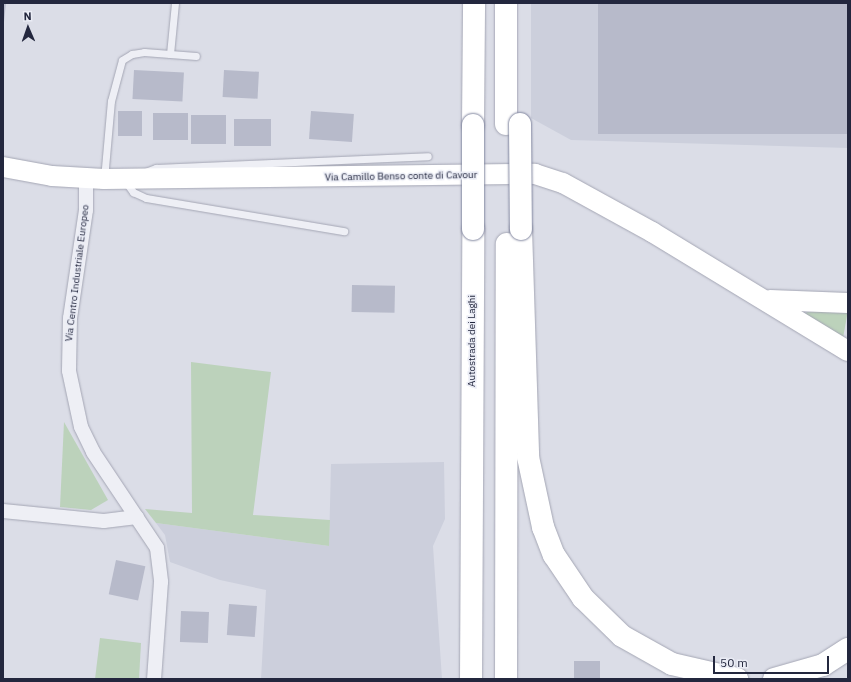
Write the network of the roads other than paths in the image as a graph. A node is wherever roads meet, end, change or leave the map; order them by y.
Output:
1 (175, 3) edge
2 (474, 3) edge
3 (506, 3) edge
4 (519, 3) edge
5 (170, 54) junction
6 (196, 56) dead end
7 (513, 124) junction
8 (428, 156) dead end
9 (3, 167) edge
10 (95, 178) junction
11 (130, 179) junction
12 (514, 229) junction
13 (344, 231) dead end
14 (767, 300) junction
15 (848, 303) edge
16 (848, 351) edge
17 (471, 356) junction
18 (3, 511) edge
19 (137, 517) junction
20 (848, 649) edge
21 (154, 679) edge
22 (458, 679) edge
23 (471, 679) edge
24 (506, 679) edge
25 (737, 679) edge
26 (774, 679) edge

1 - 5 lane
2 - 17 highway, Autostrada dei Laghi, bridge
3 - 7 highway
4 - 7 highway
5 - 6 lane
5 - 10 lane
7 - 12 highway
8 - 11 lane
9 - 10 street, Via Camillo Benso conte di Cavour
10 - 11 street, Via Camillo Benso conte di Cavour
10 - 19 street, Via Centro Industriale Europeo
11 - 13 lane
11 - 14 street, Via Camillo Benso conte di Cavour
12 - 24 highway
12 - 25 highway
14 - 15 street, Via Camillo Benso conte di Cavour
14 - 16 street, Via Camillo Benso conte di Cavour
17 - 22 highway
17 - 23 highway, Autostrada dei Laghi
18 - 19 street
19 - 21 street, Via Centro Industriale Europeo
20 - 26 highway

